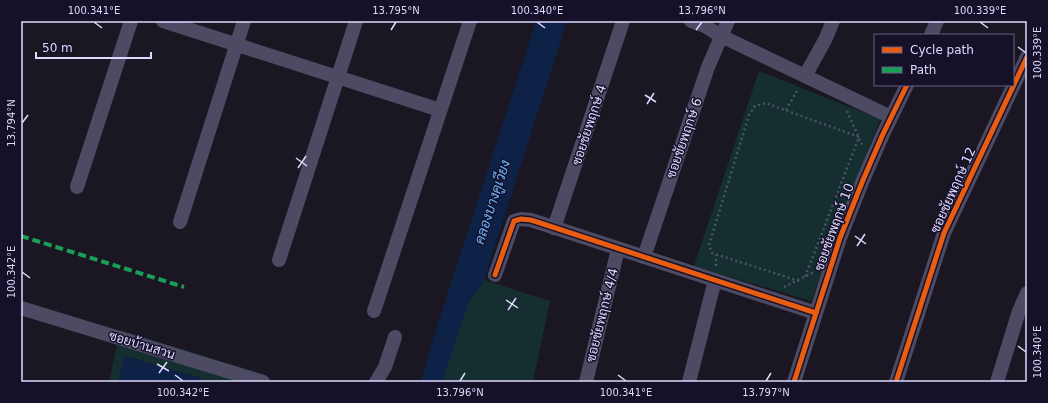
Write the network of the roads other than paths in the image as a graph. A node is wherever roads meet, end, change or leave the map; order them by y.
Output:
1 (131, 21) edge
2 (163, 21) edge
3 (244, 21) edge
4 (356, 21) edge
5 (470, 21) edge
6 (623, 21) edge
7 (691, 21) edge
8 (728, 21) edge
9 (833, 21) edge
10 (938, 21) edge
11 (932, 34) edge
12 (721, 36) junction
13 (237, 45) junction
14 (1027, 56) edge
15 (805, 76) junction
16 (338, 77) junction
17 (1014, 84) edge
18 (906, 86) edge
19 (1013, 86) edge
20 (440, 110) junction
21 (891, 117) junction
22 (77, 187) dead end
23 (180, 222) dead end
24 (554, 228) junction
25 (618, 249) junction
26 (644, 257) junction
27 (279, 260) dead end
28 (495, 274) dead end
29 (715, 280) junction
30 (1027, 293) edge
31 (21, 308) edge
32 (374, 311) dead end
33 (816, 313) junction
34 (394, 337) dead end
35 (263, 382) edge
36 (376, 382) edge
37 (586, 382) edge
38 (689, 382) edge
39 (794, 382) edge
40 (896, 382) edge
41 (997, 382) edge

1 - 22 street
2 - 13 street
3 - 13 street
4 - 16 street
5 - 20 street
6 - 24 street, ซอยชัยพฤกษ์ 4
7 - 12 street
8 - 12 street, ซอยชัยพฤกษ์ 6
9 - 15 street
10 - 11 street
12 - 15 street
12 - 26 street, ซอยชัยพฤกษ์ 6
13 - 16 street
13 - 23 street
14 - 17 street, ซอยชัยพฤกษ์ 12
15 - 21 street
16 - 20 street
16 - 27 street
18 - 21 street, ซอยชัยพฤกษ์ 10
19 - 40 street, ซอยชัยพฤกษ์ 12
20 - 32 street
21 - 33 street, ซอยชัยพฤกษ์ 10
24 - 25 street
24 - 28 street
25 - 26 street
25 - 37 street, ซอยชัยพฤกษ์ 4/4
26 - 29 street
29 - 33 street
29 - 38 street
30 - 41 street
31 - 35 street, ซอยบ้านสวน
33 - 39 street, ซอยชัยพฤกษ์ 10
34 - 36 street

